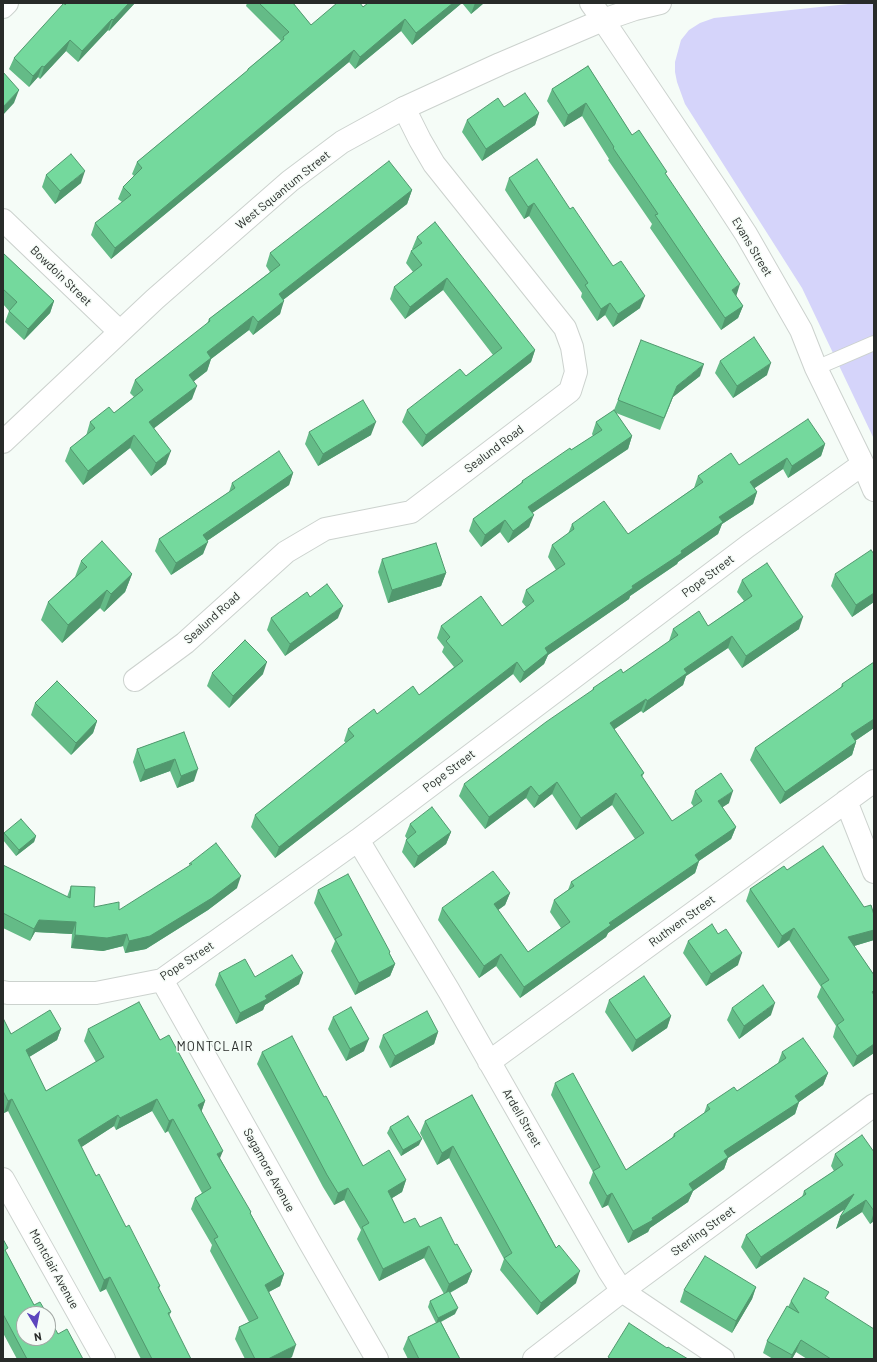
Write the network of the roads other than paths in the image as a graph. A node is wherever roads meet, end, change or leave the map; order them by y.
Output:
1 (7, 3) edge
2 (660, 3) edge
3 (3, 7) edge
4 (597, 12) edge
5 (404, 108) junction
6 (3, 220) edge
7 (119, 331) junction
8 (874, 343) edge
9 (816, 368) junction
10 (3, 442) edge
11 (863, 464) junction
12 (874, 490) edge
13 (135, 680) dead end
14 (874, 781) edge
15 (846, 801) junction
16 (358, 840) junction
17 (874, 872) edge
18 (162, 980) junction
19 (3, 992) edge
20 (490, 1062) junction
21 (874, 1105) edge
22 (3, 1179) edge
23 (622, 1291) junction
24 (104, 1359) edge
25 (377, 1359) edge
26 (534, 1359) edge
27 (723, 1359) edge

1 - 3 street
2 - 4 street, West Squantum Street
4 - 5 street, West Squantum Street
4 - 9 street, Evans Street
5 - 7 street, West Squantum Street
5 - 13 street, Sealund Road
6 - 7 street, Bowdoin Street
7 - 10 street, West Squantum Street
8 - 9 lane
9 - 11 street, Evans Street
11 - 12 street, Evans Street
11 - 16 street, Pope Street
14 - 15 street, Ruthven Street
15 - 17 street
15 - 20 street, Ruthven Street
16 - 18 street, Pope Street
16 - 20 street, Ardell Street
18 - 19 street, Pope Street
18 - 25 street, Sagamore Avenue
20 - 23 street, Ardell Street
21 - 23 street, Sterling Street
22 - 24 street, Montclair Avenue
23 - 26 street, Sterling Street
23 - 27 street, Ardell Street

